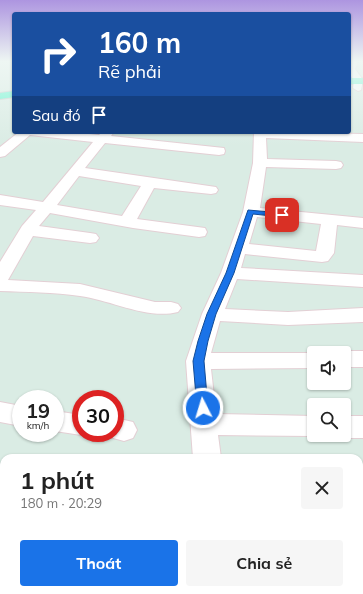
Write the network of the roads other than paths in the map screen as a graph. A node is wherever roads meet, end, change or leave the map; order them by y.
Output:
1 (12, 94) edge
2 (0, 96) edge
3 (24, 134) edge
4 (81, 134) edge
5 (260, 134) edge
6 (291, 134) edge
7 (105, 135) edge
8 (322, 135) edge
9 (363, 138) edge
10 (219, 151) dead end
11 (0, 153) edge
12 (260, 163) junction
13 (336, 165) dead end
14 (75, 171) junction
15 (150, 184) junction
16 (211, 190) dead end
17 (0, 200) edge
18 (45, 207) junction
19 (251, 212) junction
20 (330, 220) junction
21 (127, 222) junction
22 (363, 223) edge
23 (28, 230) junction
24 (199, 232) dead end
25 (90, 238) dead end
26 (239, 248) junction
27 (230, 273) junction
28 (0, 276) edge
29 (363, 281) edge
30 (0, 285) edge
31 (171, 308) dead end
32 (212, 314) junction
33 (363, 315) edge
34 (363, 359) edge
35 (307, 360) edge
36 (351, 360) edge
37 (198, 361) junction
38 (0, 412) edge
39 (12, 414) edge
40 (204, 424) junction
41 (307, 426) edge
42 (351, 427) edge
43 (363, 427) edge
44 (207, 454) edge

1 - 2 main road
3 - 11 street
4 - 7 street
5 - 12 street
6 - 8 street
7 - 10 street
7 - 14 street
8 - 9 street
12 - 13 street
12 - 19 street
14 - 15 street
14 - 18 street
15 - 16 street
15 - 21 street
17 - 18 street
18 - 21 street
18 - 23 street
19 - 20 street
19 - 26 street
20 - 22 street
20 - 26 street
21 - 24 street
23 - 25 street
23 - 28 street
26 - 27 street
27 - 29 street
27 - 32 street
30 - 31 street
32 - 33 street
32 - 37 street
34 - 36 street
35 - 37 street
37 - 40 street
38 - 39 street
40 - 41 street
40 - 44 street
42 - 43 street

